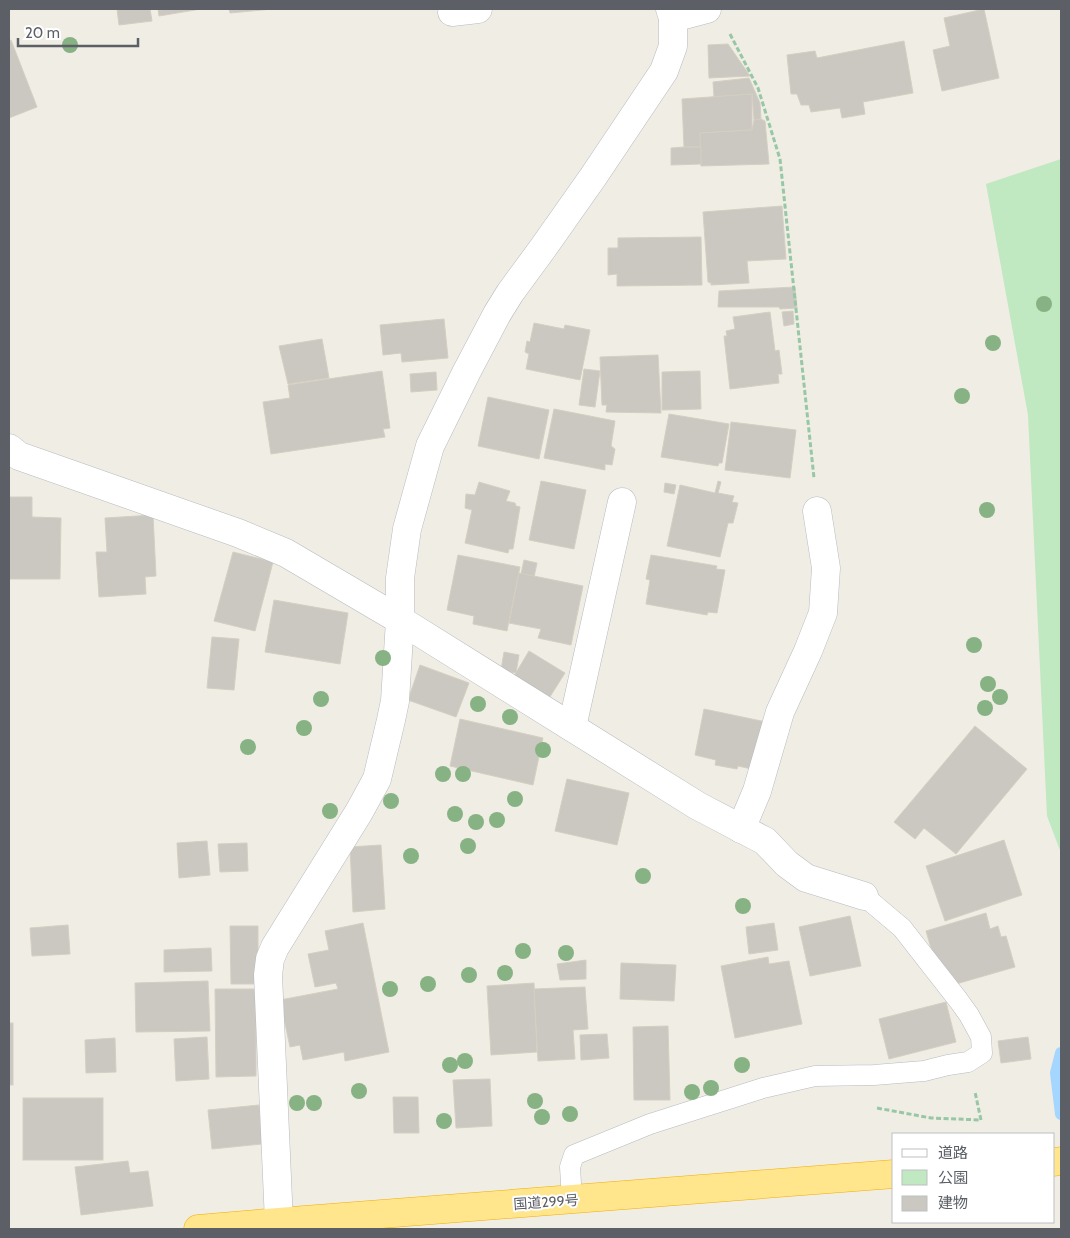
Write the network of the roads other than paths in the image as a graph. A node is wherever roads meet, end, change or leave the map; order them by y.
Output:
1 (672, 14) edge
2 (717, 18) edge
3 (9, 448) edge
4 (622, 502) dead end
5 (817, 512) road end
6 (400, 620) junction
7 (572, 727) junction
8 (741, 828) junction
9 (864, 896) joint
10 (892, 1174) edge
11 (572, 1200) junction
12 (280, 1222) junction
13 (198, 1229) edge

1 - 2 street
1 - 6 street
3 - 6 street
4 - 7 street
5 - 8 street
6 - 7 street
6 - 12 street
7 - 8 street
8 - 9 street
9 - 11 lane
10 - 11 highway, 国道299号
11 - 12 highway, 国道299号
12 - 13 highway, 国道299号

